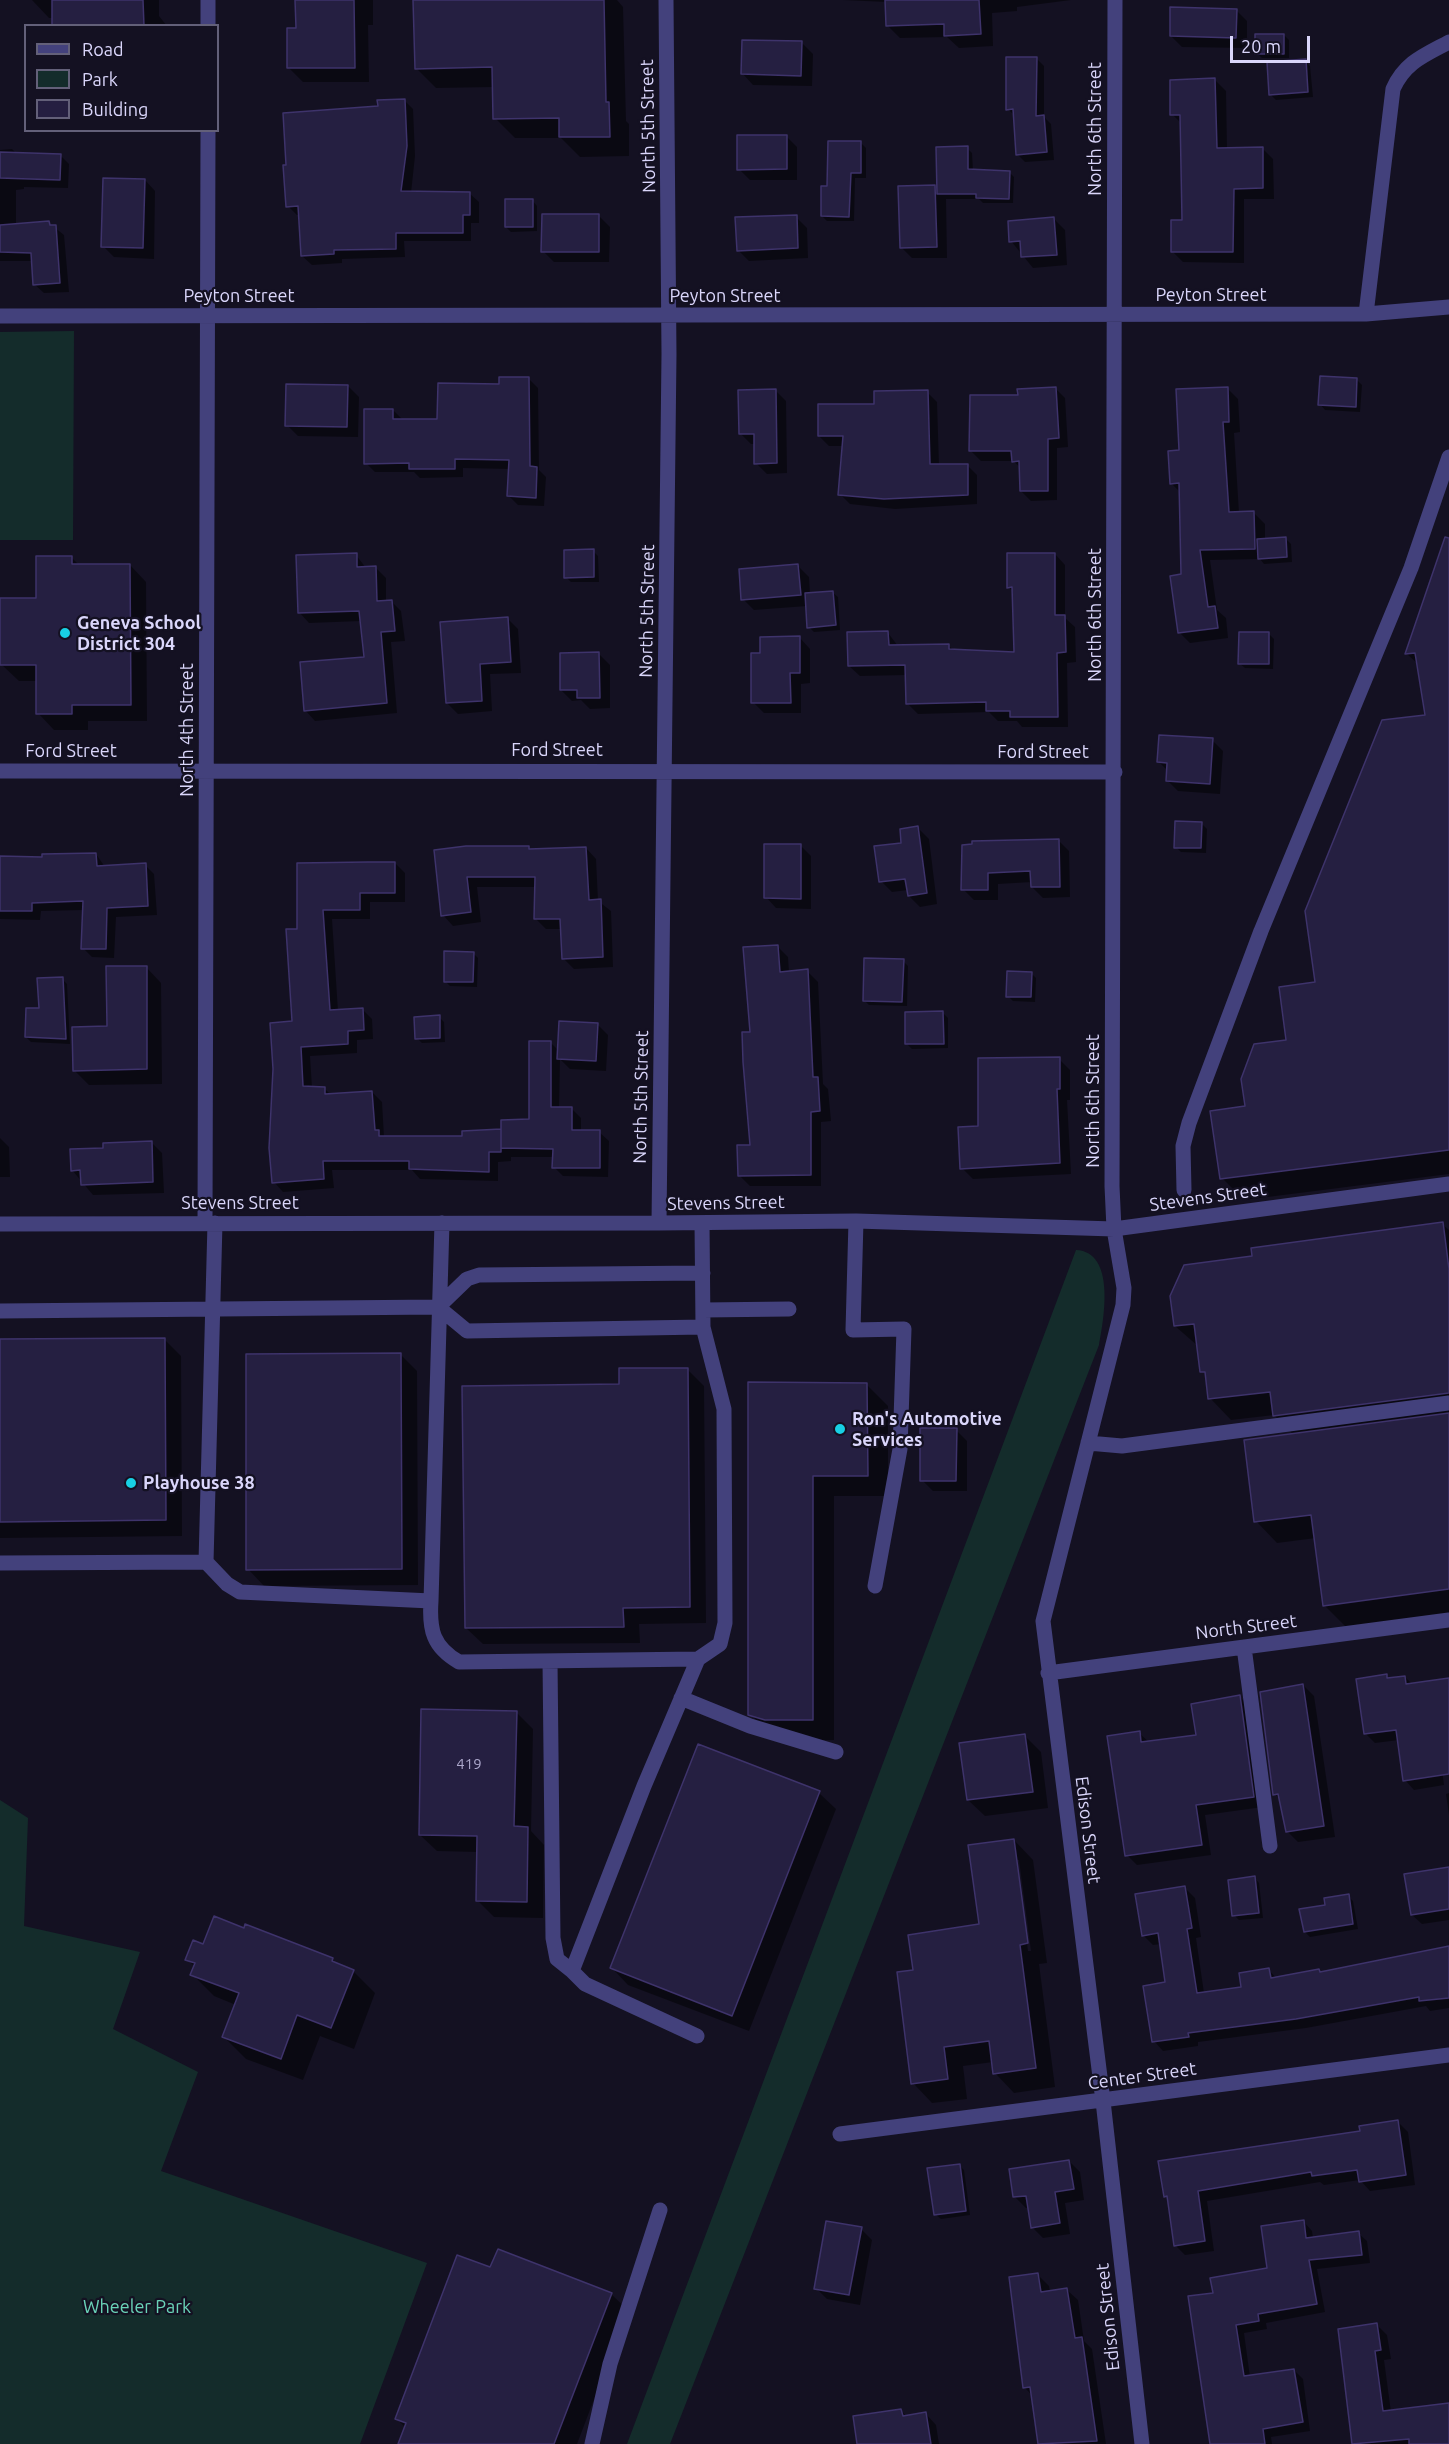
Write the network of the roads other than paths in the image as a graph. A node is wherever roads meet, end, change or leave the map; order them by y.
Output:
1 (208, 0) edge
2 (666, 0) edge
3 (1115, 0) edge
4 (208, 24) edge
5 (1449, 42) edge
6 (208, 132) edge
7 (1449, 307) edge
8 (1366, 314) junction
9 (670, 315) junction
10 (1115, 315) junction
11 (0, 316) edge
12 (208, 316) junction
13 (1449, 457) edge
14 (665, 770) junction
15 (0, 771) edge
16 (207, 771) junction
17 (1114, 772) junction
18 (1449, 1184) edge
19 (1184, 1190) dead end
20 (856, 1221) junction
21 (210, 1222) junction
22 (442, 1223) junction
23 (659, 1223) junction
24 (702, 1223) junction
25 (0, 1224) edge
26 (1114, 1229) junction
27 (703, 1273) junction
28 (438, 1307) junction
29 (789, 1309) dead end
30 (213, 1310) junction
31 (703, 1310) junction
32 (0, 1311) edge
33 (703, 1327) junction
34 (1449, 1403) edge
35 (1088, 1443) junction
36 (206, 1562) junction
37 (0, 1563) edge
38 (875, 1586) dead end
39 (430, 1601) junction
40 (1449, 1620) edge
41 (1244, 1647) junction
42 (698, 1659) junction
43 (550, 1661) junction
44 (1048, 1673) junction
45 (681, 1698) junction
46 (836, 1752) dead end
47 (1270, 1846) dead end
48 (572, 1971) junction
49 (697, 2036) dead end
50 (1449, 2055) edge
51 (1103, 2101) junction
52 (840, 2134) dead end
53 (660, 2210) dead end
54 (592, 2444) edge
55 (1142, 2444) edge

1 - 4 street
2 - 9 street, North 5th Street
3 - 10 street, North 6th Street
5 - 8 street
6 - 12 street, North 4th Street
7 - 8 street, Peyton Street
8 - 10 street, Peyton Street
9 - 10 street, Peyton Street
9 - 12 street, Peyton Street
9 - 14 street, North 5th Street
10 - 17 street, North 6th Street
11 - 12 street, Peyton Street
12 - 16 street, North 4th Street
13 - 19 street
14 - 16 street, Ford Street
14 - 17 street, Ford Street
14 - 23 street, North 5th Street
15 - 16 street, Ford Street
16 - 21 street, North 4th Street
17 - 26 street, North 6th Street
18 - 26 street, Stevens Street
20 - 24 street, Stevens Street
20 - 26 street, Stevens Street
20 - 38 street
21 - 22 street, Stevens Street
21 - 25 street, Stevens Street
21 - 30 street, North 4th Street
22 - 23 street, Stevens Street
22 - 28 street
23 - 24 street, Stevens Street
24 - 27 street
26 - 35 street, Edison Street
27 - 28 street
27 - 31 street
28 - 30 street
28 - 33 street
28 - 39 street
29 - 31 street
30 - 32 street
30 - 36 street, North 4th Street
31 - 33 street
33 - 42 street
34 - 35 street
35 - 44 street, Edison Street
36 - 37 street
36 - 39 street
39 - 43 street
40 - 41 street, North Street
41 - 44 street, North Street
41 - 47 street
42 - 43 street
42 - 45 street
43 - 48 street
44 - 51 street, Edison Street
45 - 46 street
45 - 48 street
48 - 49 street
50 - 51 street, Center Street
51 - 52 street, Center Street
51 - 55 street, Edison Street
53 - 54 street

